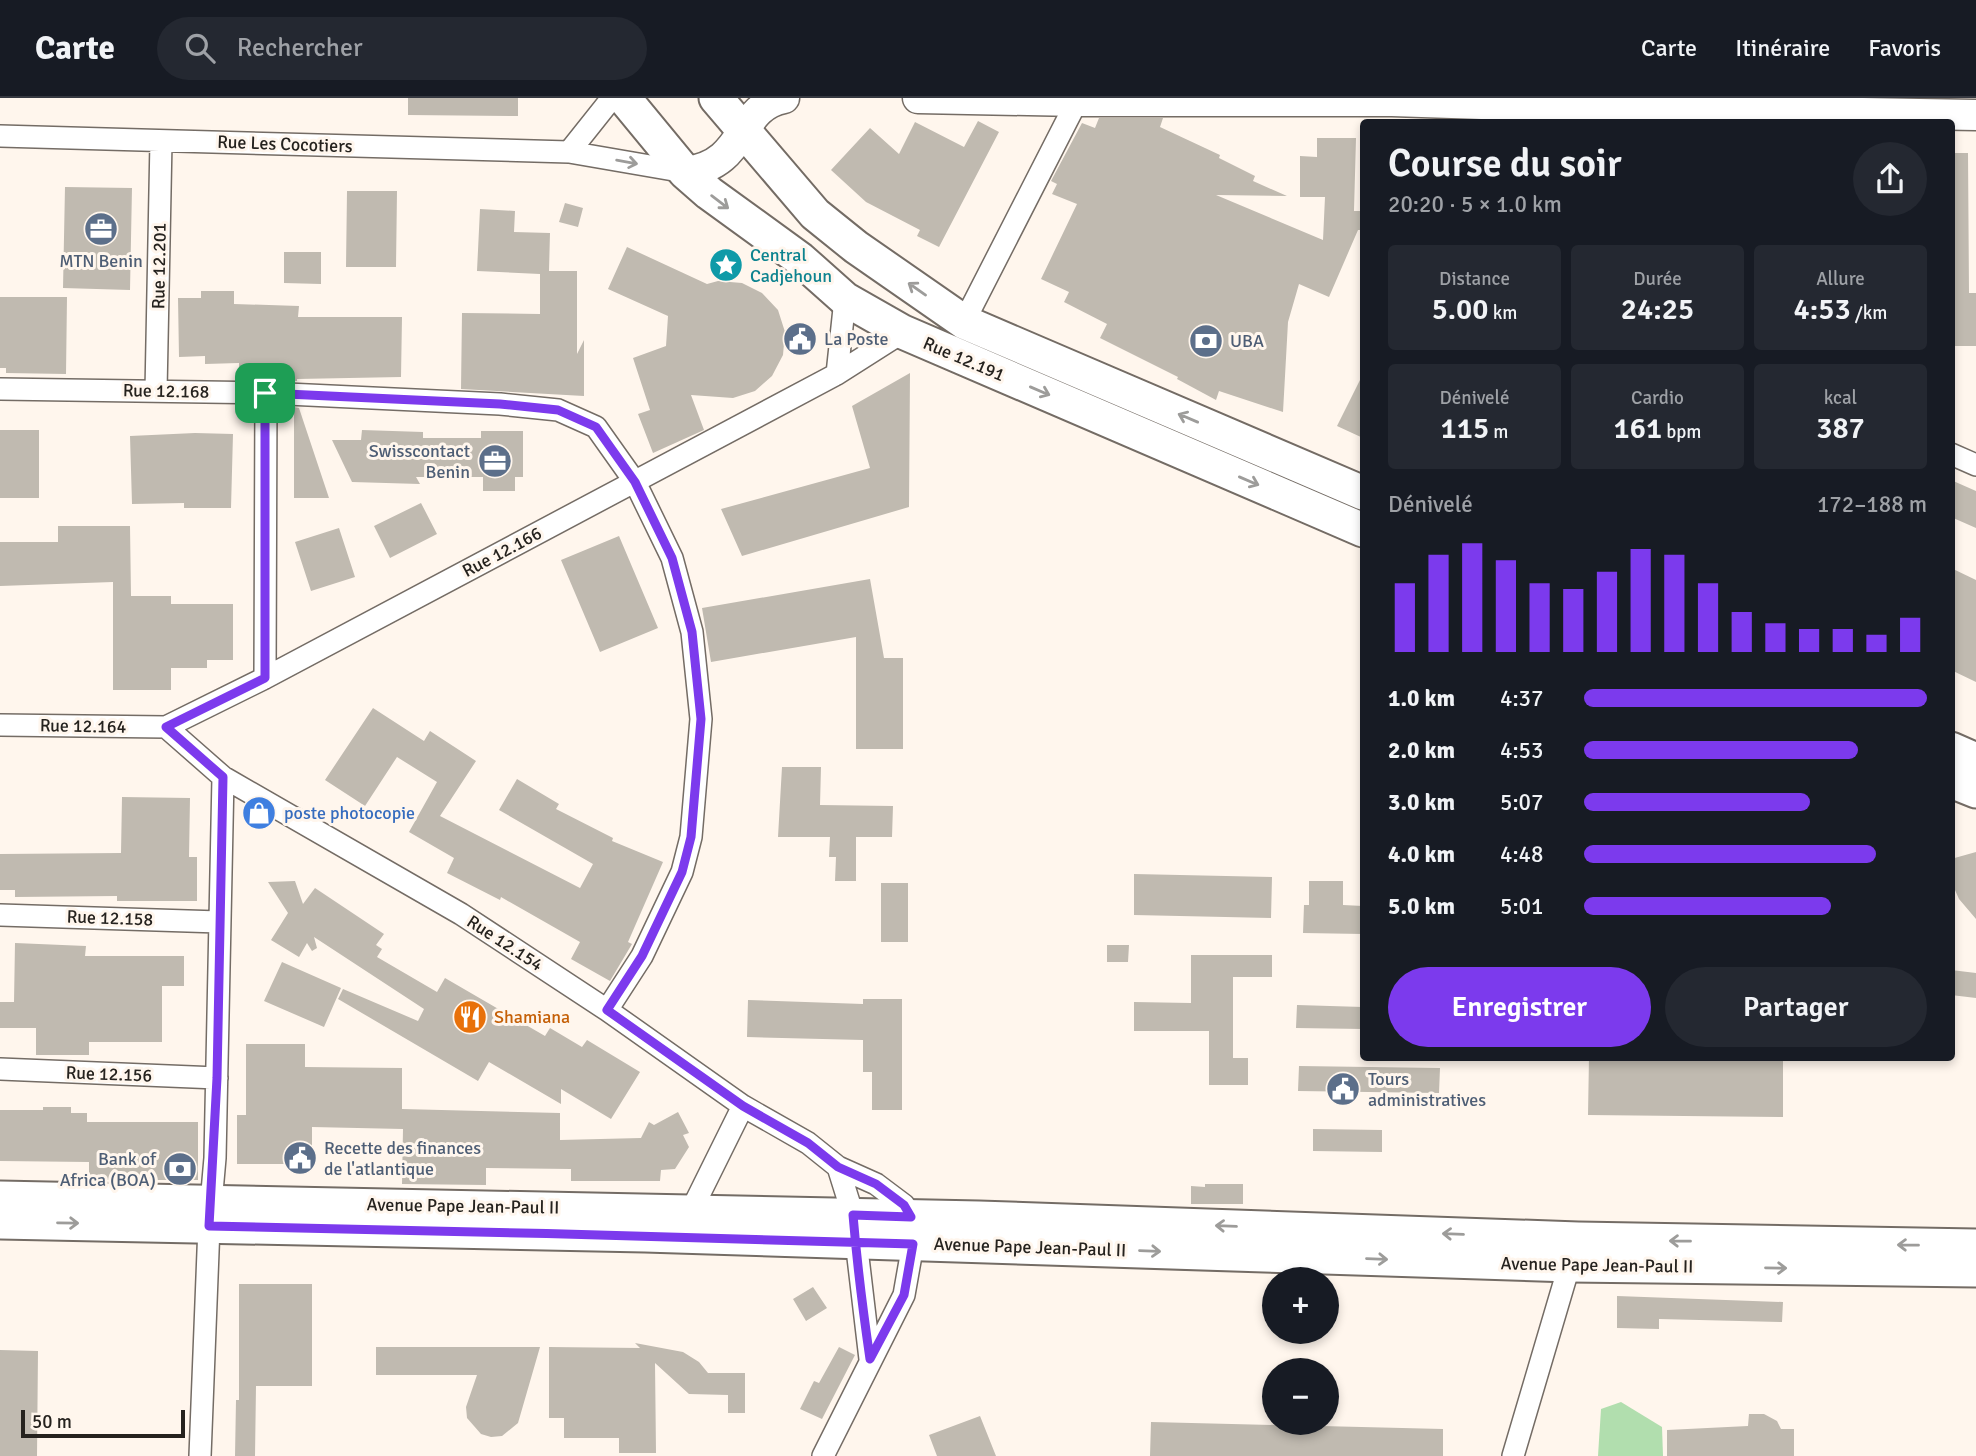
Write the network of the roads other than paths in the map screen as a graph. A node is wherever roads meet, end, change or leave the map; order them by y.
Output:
1 (612, 98) edge
2 (624, 98) edge
3 (716, 98) edge
4 (784, 98) edge
5 (918, 98) edge
6 (1077, 101) junction
7 (1636, 110) edge
8 (1976, 115) edge
9 (743, 129) junction
10 (0, 136) edge
11 (161, 141) junction
12 (569, 152) junction
13 (685, 172) junction
14 (845, 299) junction
15 (964, 322) junction
16 (903, 332) junction
17 (837, 374) junction
18 (0, 389) edge
19 (156, 391) junction
20 (265, 393) junction
21 (1955, 456) edge
22 (1976, 466) edge
23 (635, 482) junction
24 (1360, 492) edge
25 (1360, 529) edge
26 (265, 678) junction
27 (0, 724) edge
28 (166, 727) junction
29 (1955, 751) edge
30 (1976, 760) edge
31 (223, 777) junction
32 (1955, 783) edge
33 (1976, 791) edge
34 (0, 915) edge
35 (219, 922) junction
36 (607, 1010) junction
37 (0, 1069) edge
38 (217, 1078) junction
39 (743, 1106) junction
40 (838, 1167) junction
41 (0, 1198) edge
42 (691, 1211) junction
43 (210, 1213) junction
44 (0, 1222) edge
45 (854, 1229) junction
46 (912, 1231) junction
47 (1976, 1246) edge
48 (1574, 1252) junction
49 (1976, 1270) edge
50 (870, 1359) junction
51 (200, 1456) edge
52 (823, 1456) edge
53 (1513, 1456) edge

1 - 12 street
2 - 13 main road, Rue 12.191
3 - 9 main road, Rue 12.191
4 - 9 street
5 - 6 street
6 - 7 street
6 - 15 street
7 - 8 street
9 - 13 street
15 -> 9 main road, Rue 12.191
10 - 11 street, Rue Les Cocotiers
11 - 12 street, Rue Les Cocotiers
11 - 19 street, Rue 12.201
12 -> 13 street, Rue Les Cocotiers
13 -> 14 main road, Rue 12.191
14 - 16 main road, Rue 12.191
14 - 17 street
24 -> 15 main road, Rue 12.191
16 - 17 street, Rue 12.166
16 -> 25 main road, Rue 12.191
17 - 23 street, Rue 12.166
18 - 19 street, Rue 12.168
19 - 20 street, Rue 12.168
20 - 23 street, Rue 12.168
20 - 26 street
21 - 22 street
23 - 26 street, Rue 12.166
23 - 36 street, Rue 12.168
26 - 28 street, Rue 12.166
27 - 28 street, Rue 12.164
28 - 31 street, Rue 12.154
29 - 30 main road
31 - 35 street
31 - 36 street, Rue 12.154
32 - 33 main road
34 - 35 street, Rue 12.158
35 - 38 street
36 - 39 street, Rue 12.154
37 - 38 street, Rue 12.156
38 - 43 street
39 - 40 street, Rue 12.154
39 - 42 street
40 - 45 street
40 - 46 street, Rue 12.154
41 - 43 main road, Avenue Pape Jean-Paul II
42 - 43 main road, Avenue Pape Jean-Paul II
42 - 45 main road, Avenue Pape Jean-Paul II
44 -> 43 main road, Avenue Pape Jean-Paul II
43 - 45 main road, Avenue Pape Jean-Paul II
43 - 51 street
45 - 46 main road, Avenue Pape Jean-Paul II
45 - 50 street
46 - 48 main road, Avenue Pape Jean-Paul II
46 - 50 street
47 -> 48 main road, Avenue Pape Jean-Paul II
48 -> 49 main road, Avenue Pape Jean-Paul II
48 - 53 street
50 - 52 street

